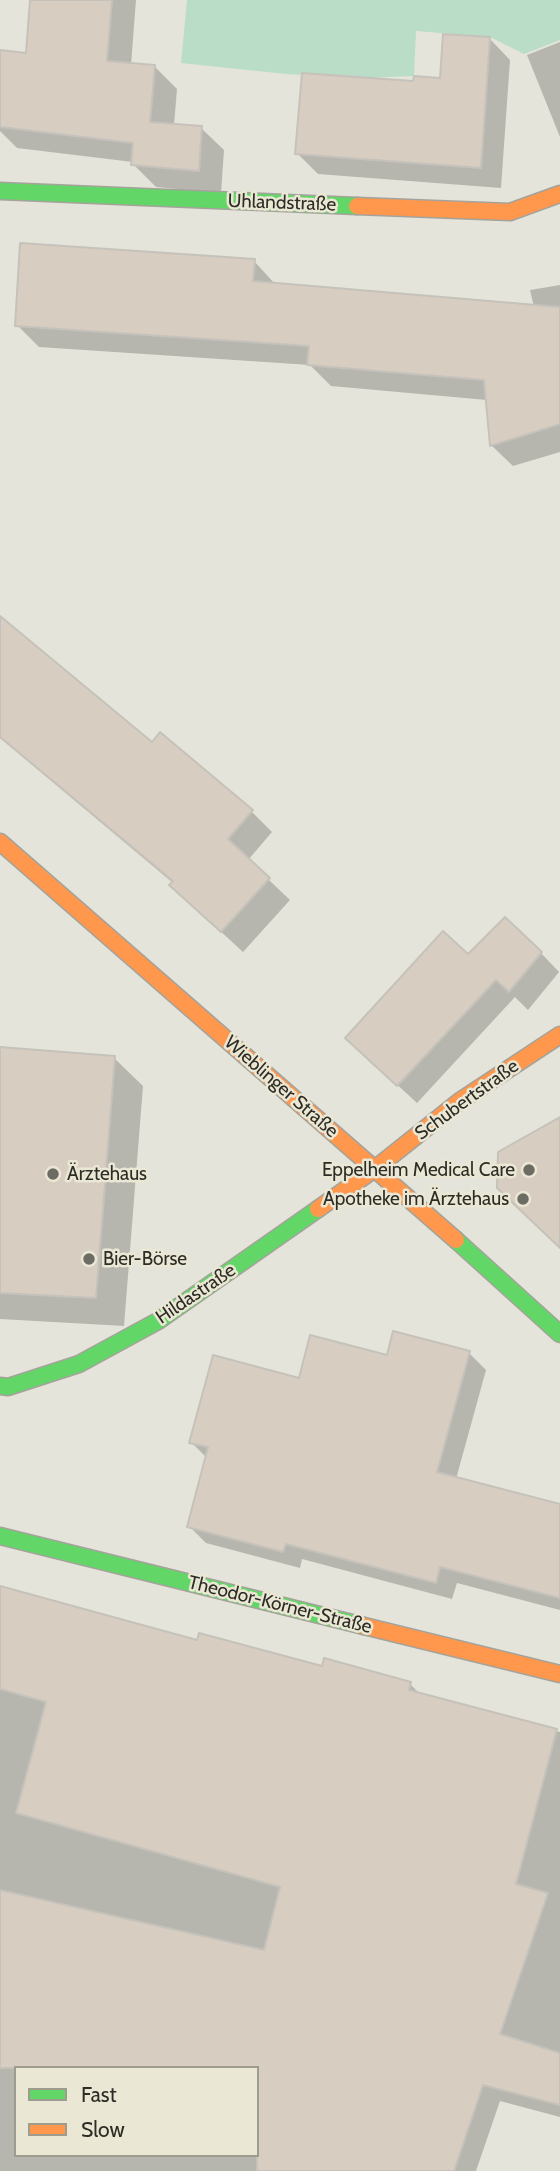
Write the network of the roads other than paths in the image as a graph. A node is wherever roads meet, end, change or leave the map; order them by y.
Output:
1 (0, 191) edge
2 (560, 194) edge
3 (0, 842) edge
4 (560, 1035) edge
5 (376, 1168) junction
6 (560, 1334) edge
7 (0, 1387) edge
8 (0, 1536) edge
9 (560, 1674) edge

1 - 2 street, Uhlandstraße
3 - 5 street, Wieblinger Straße
4 - 5 street, Schubertstraße
5 - 6 street, Wieblinger Straße
5 - 7 street, Hildastraße
8 - 9 street, Theodor-Körner-Straße

